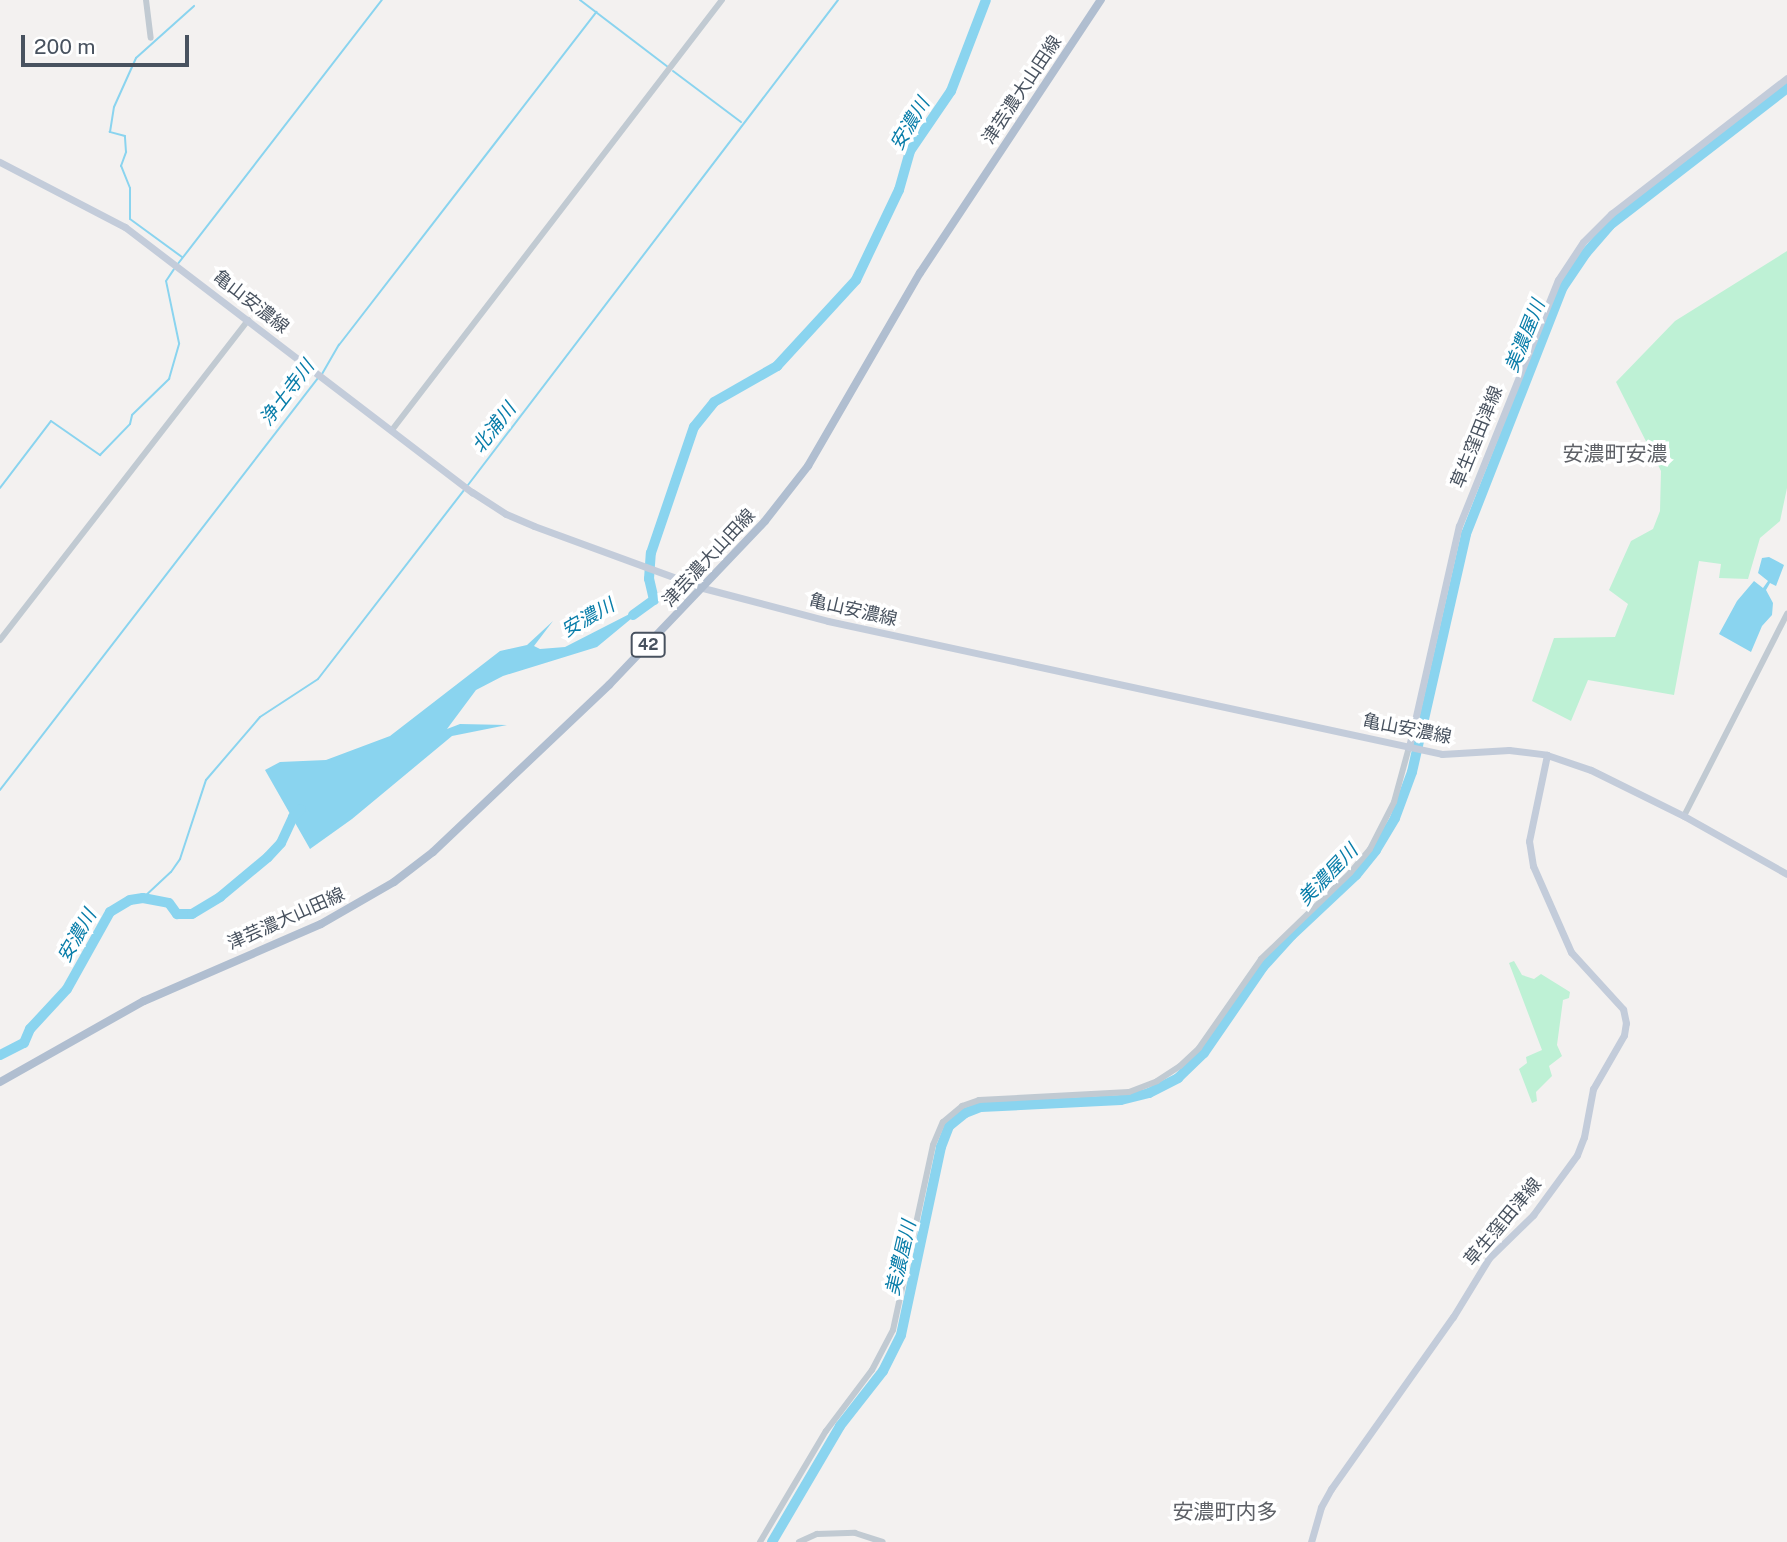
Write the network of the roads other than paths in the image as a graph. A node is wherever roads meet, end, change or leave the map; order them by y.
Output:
1 (146, 0) edge
2 (722, 0) edge
3 (1101, 0) edge
4 (151, 38) dead end
5 (1787, 78) edge
6 (0, 162) edge
7 (248, 320) junction
8 (392, 430) junction
9 (703, 588) junction
10 (1787, 614) edge
11 (0, 640) edge
12 (1411, 747) junction
13 (1547, 755) junction
14 (1684, 816) junction
15 (1787, 874) edge
16 (0, 1082) edge
17 (764, 1541) edge
18 (799, 1542) edge
19 (883, 1542) edge
20 (1311, 1542) edge

1 - 4 street
2 - 8 street
3 - 9 main road, 津芸濃大山田線 / 42
5 - 12 main road, 草生窪田津線
6 - 7 main road, 亀山安濃線
7 - 8 main road, 亀山安濃線
7 - 11 street
8 - 9 main road, 亀山安濃線
9 - 12 main road, 亀山安濃線
9 - 16 main road, 津芸濃大山田線 / 42
10 - 14 street
12 - 13 main road, 亀山安濃線
12 - 17 street
13 - 14 main road, 亀山安濃線
13 - 20 main road, 草生窪田津線
14 - 15 main road, 亀山安濃線
18 - 19 street

